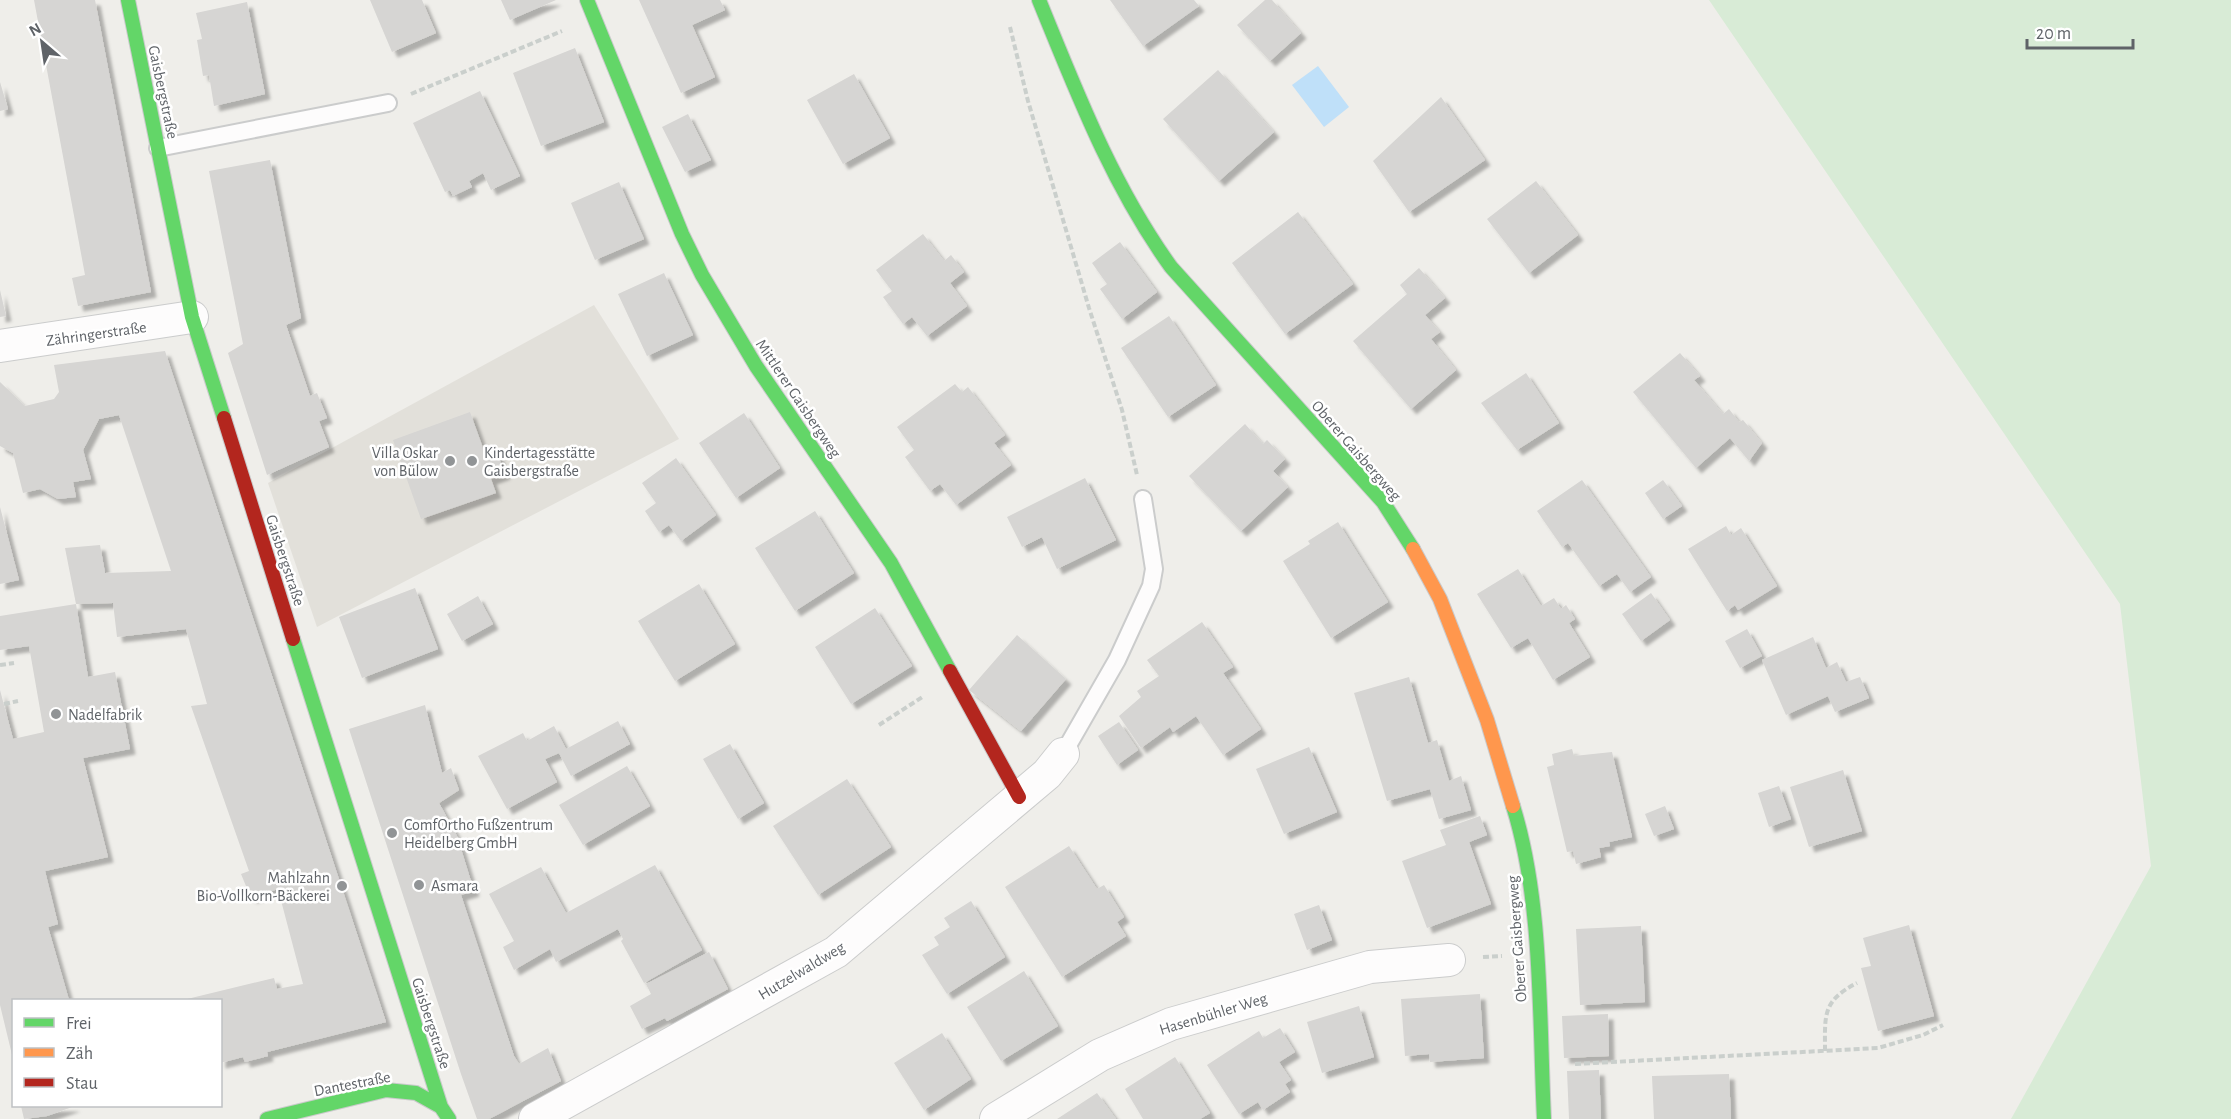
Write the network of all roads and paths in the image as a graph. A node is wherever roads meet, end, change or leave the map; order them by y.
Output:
1 (128, 0) edge
2 (587, 0) edge
3 (1039, 0) edge
4 (593, 17) junction
5 (1008, 17) dead end
6 (388, 103) joint
7 (158, 148) junction
8 (192, 317) junction
9 (0, 346) edge
10 (1143, 499) joint
11 (14, 663) dead end
12 (0, 665) edge
13 (954, 678) junction
14 (18, 701) dead end
15 (4, 704) dead end
16 (879, 725) dead end
17 (1063, 754) joint
18 (1019, 797) junction
19 (1512, 955) dead end
20 (1480, 957) dead end
21 (1449, 960) dead end
22 (1857, 983) dead end
23 (1943, 1025) dead end
24 (1825, 1051) junction
25 (1541, 1065) junction
26 (441, 1107) junction
27 (267, 1119) edge
28 (449, 1119) edge
29 (535, 1119) edge
30 (996, 1119) edge
31 (1544, 1119) edge

1 - 7 street, Gaisbergstraße
2 - 4 street, Mittlerer Gaisbergweg
3 - 25 street, Oberer Gaisbergweg
4 - 6 path
4 - 13 street, Mittlerer Gaisbergweg
5 - 10 path
6 - 7 lane
7 - 8 street, Gaisbergstraße
8 - 9 street, Zähringerstraße
8 - 26 street, Gaisbergstraße
10 - 17 lane
11 - 12 path
13 - 16 path
13 - 18 street, Mittlerer Gaisbergweg
14 - 15 path
17 - 18 street, Hutzelwaldweg
18 - 29 street, Hutzelwaldweg
19 - 20 path
21 - 30 street, Hasenbühler Weg
22 - 24 path
23 - 24 path
24 - 25 path
25 - 31 street, Oberer Gaisbergweg
26 - 27 street, Dantestraße
26 - 28 street, Gaisbergstraße

